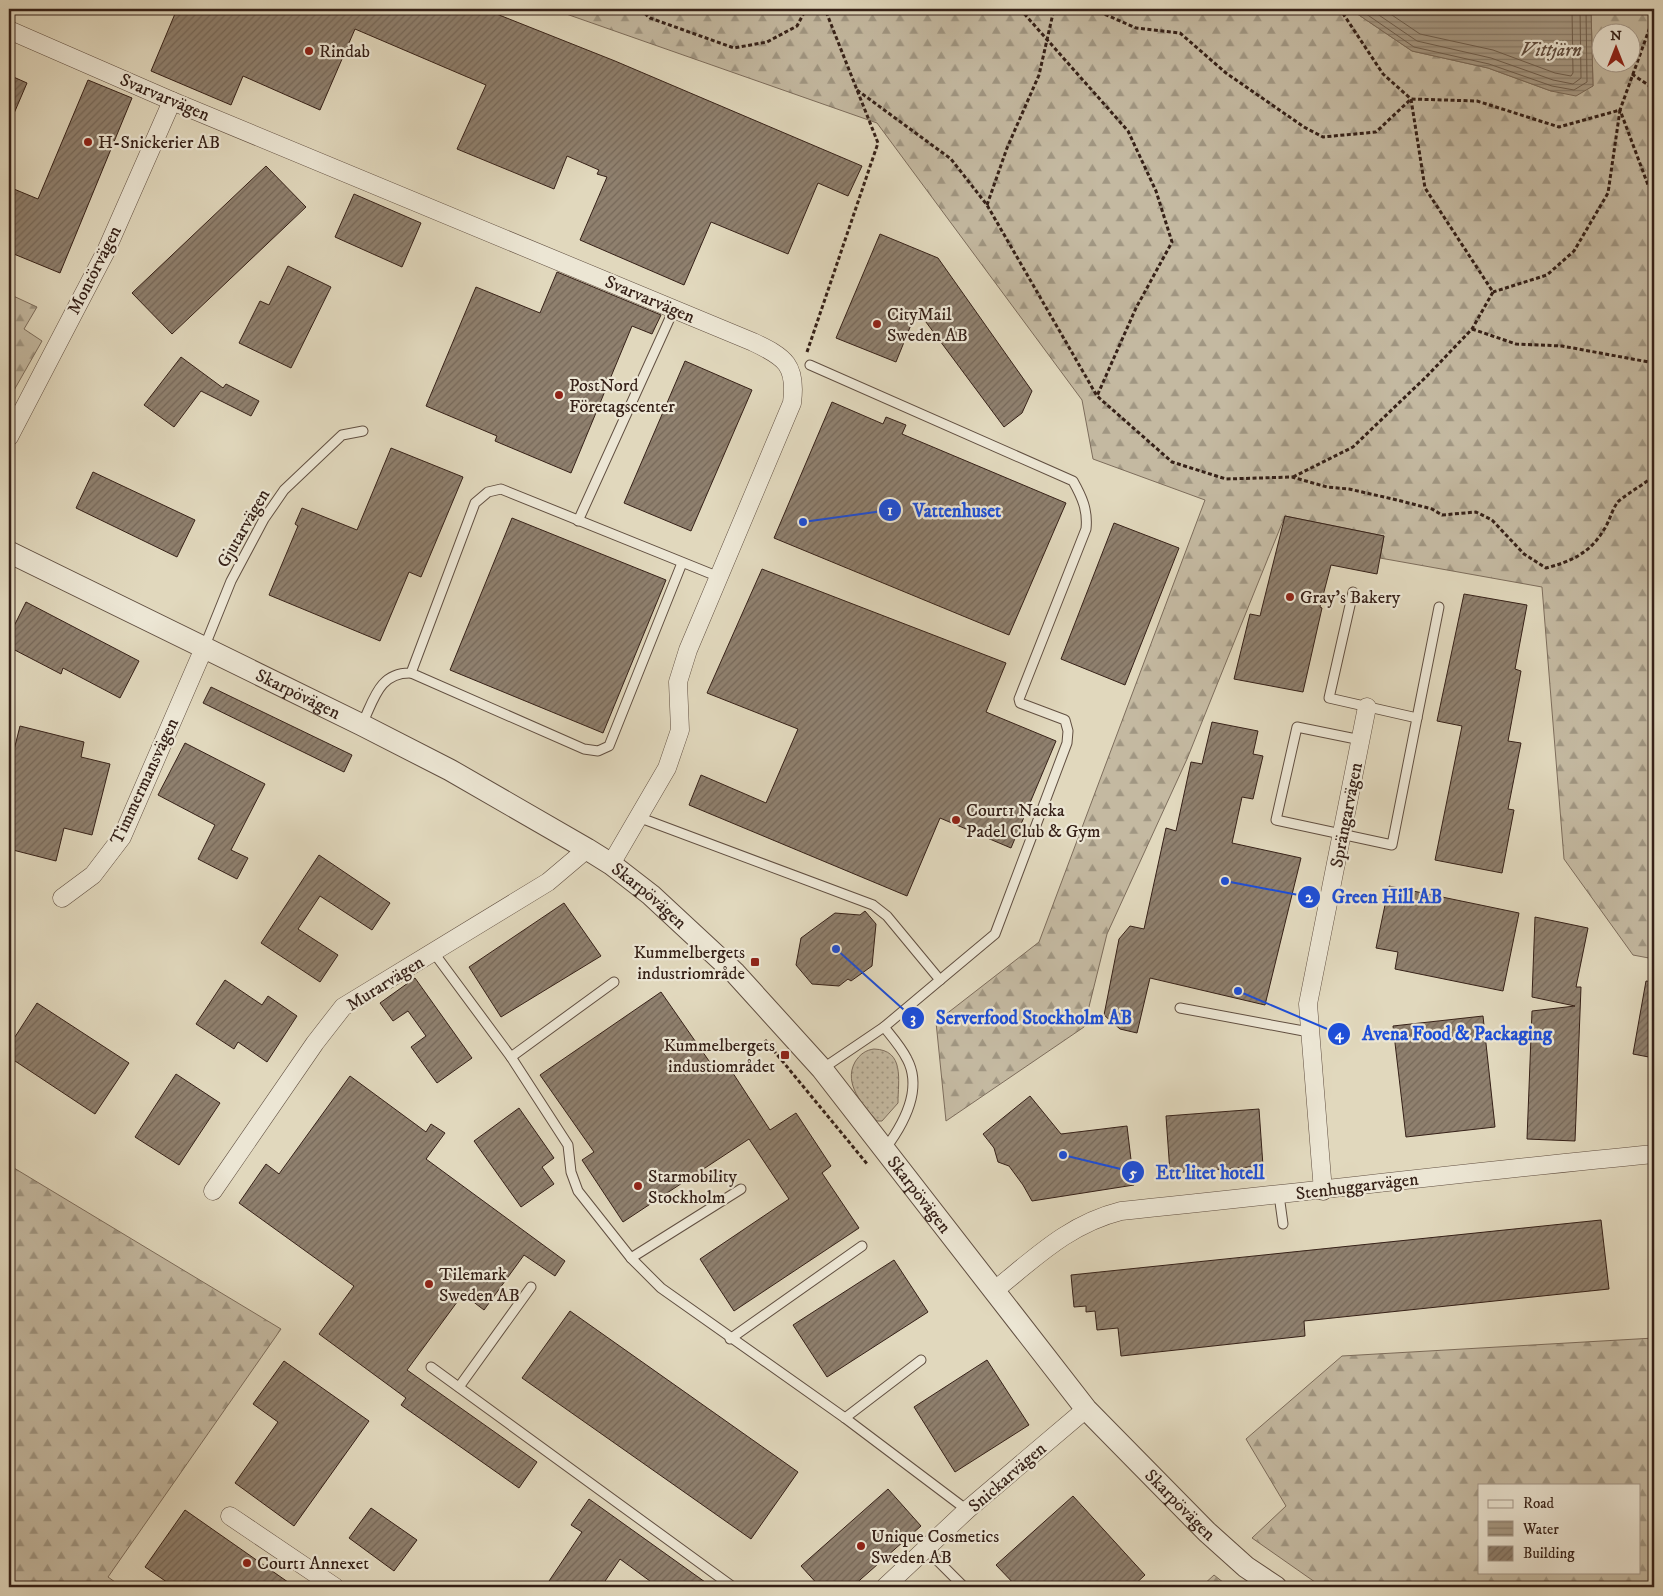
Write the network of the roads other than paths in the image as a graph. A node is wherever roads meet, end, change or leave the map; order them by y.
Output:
1 (9, 30) edge
2 (172, 101) junction
3 (674, 309) junction
4 (807, 362) road end
5 (363, 431) dead end
6 (9, 437) edge
7 (578, 521) junction
8 (9, 552) edge
9 (682, 563) junction
10 (719, 577) junction
11 (1353, 592) dead end
12 (1439, 607) dead end
13 (204, 648) junction
14 (411, 673) junction
15 (1367, 707) junction
16 (1417, 718) junction
17 (362, 725) junction
18 (1360, 740) junction
19 (638, 817) junction
20 (1342, 834) junction
21 (587, 849) junction
22 (611, 864) junction
23 (62, 898) dead end
24 (434, 953) junction
25 (940, 980) junction
26 (614, 982) dead end
27 (1180, 1008) dead end
28 (884, 1027) junction
29 (1309, 1032) junction
30 (511, 1057) junction
31 (822, 1069) junction
32 (884, 1149) junction
33 (1654, 1154) edge
34 (741, 1189) dead end
35 (213, 1191) dead end
36 (1324, 1191) junction
37 (1279, 1195) junction
38 (1283, 1224) dead end
39 (862, 1246) dead end
40 (631, 1258) junction
41 (531, 1287) dead end
42 (995, 1290) junction
43 (730, 1338) junction
44 (921, 1360) dead end
45 (431, 1367) dead end
46 (459, 1387) junction
47 (1086, 1409) junction
48 (845, 1418) junction
49 (967, 1510) junction
50 (230, 1516) dead end
51 (927, 1550) junction
52 (335, 1587) edge
53 (733, 1587) edge
54 (885, 1587) edge
55 (964, 1587) edge
56 (1276, 1587) edge

1 - 2 street, Svarvarvägen
2 - 3 street, Svarvarvägen
2 - 6 street, Montörvägen
3 - 7 lane
3 - 10 street, Svarvarvägen
4 - 25 lane
5 - 13 lane, Gjutarvägen
7 - 9 lane
7 - 14 lane
8 - 13 street, Skarpövägen
9 - 10 lane
9 - 14 lane
10 - 19 street, Svarvarvägen
11 - 15 lane
12 - 16 lane
13 - 17 street, Skarpövägen
13 - 23 street, Timmermansvägen
14 - 17 lane
15 - 16 lane
15 - 18 street, Sprängarvägen
16 - 20 lane
17 - 21 street, Skarpövägen
18 - 20 street, Sprängarvägen
18 - 20 lane
19 - 22 street, Svarvarvägen
19 - 25 lane
20 - 29 street, Sprängarvägen
21 - 22 street, Skarpövägen
21 - 24 street, Murarvägen
22 - 31 street, Skarpövägen
24 - 30 lane
24 - 35 street, Murarvägen
25 - 28 lane
26 - 30 lane
27 - 29 lane
28 - 31 lane
28 - 32 lane
29 - 36 street, Sprängarvägen
30 - 40 lane
31 - 32 street, Skarpövägen
32 - 42 street, Skarpövägen
33 - 36 street, Stenhuggarvägen
34 - 40 lane
36 - 37 street, Stenhuggarvägen
37 - 38 lane
37 - 42 street, Stenhuggarvägen
39 - 43 lane
40 - 43 lane
41 - 46 lane
42 - 47 street, Skarpövägen
43 - 48 lane
44 - 48 lane
45 - 46 lane
46 - 53 lane
47 - 49 street, Snickarvägen
47 - 56 street, Skarpövägen
48 - 49 lane
49 - 51 street, Snickarvägen
50 - 52 street
51 - 54 street, Snickarvägen
51 - 55 lane

